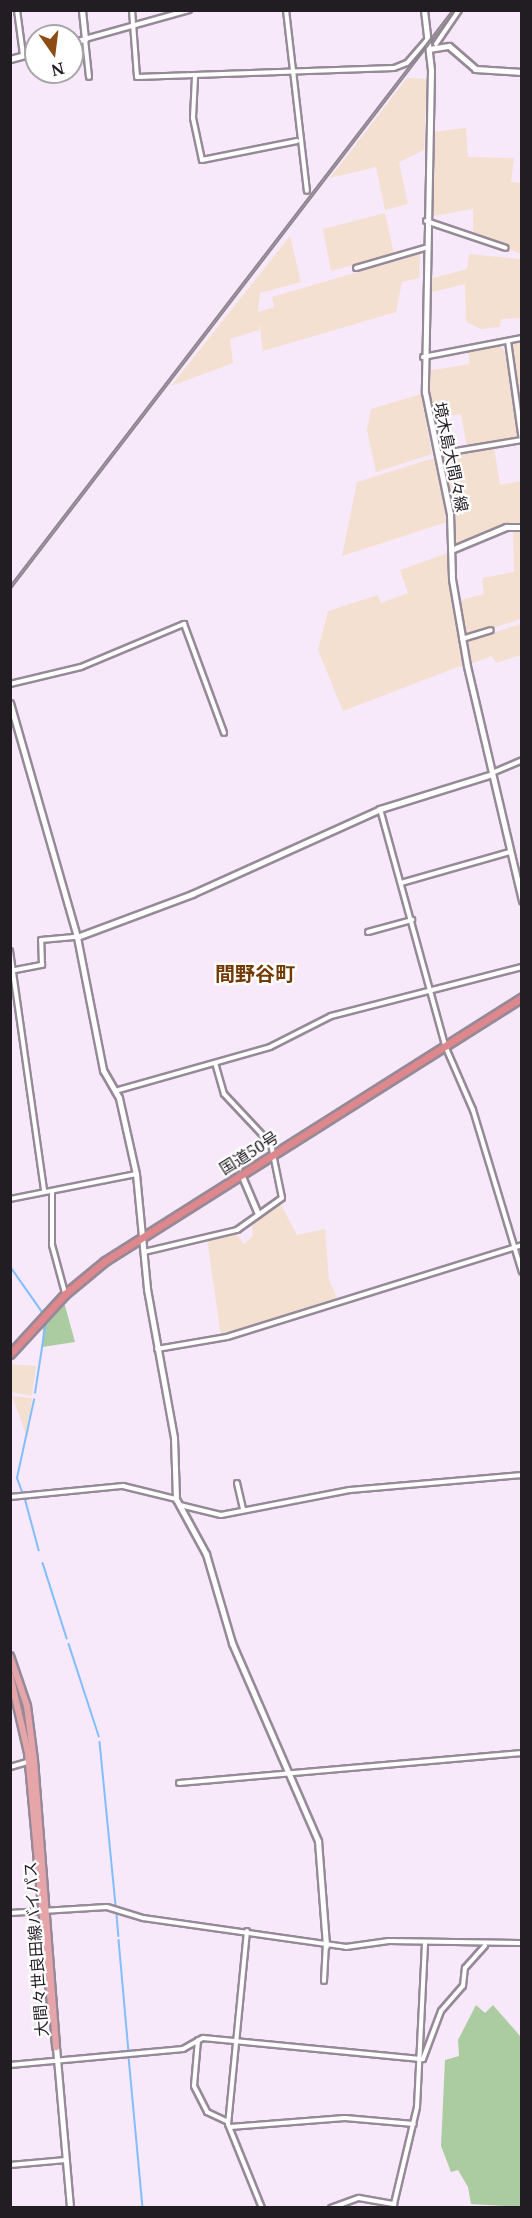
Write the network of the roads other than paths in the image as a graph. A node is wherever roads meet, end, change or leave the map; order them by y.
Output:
1 (17, 10) edge
2 (82, 10) edge
3 (132, 10) edge
4 (189, 10) edge
5 (286, 10) edge
6 (424, 10) edge
7 (459, 10) edge
8 (134, 27) junction
9 (85, 39) junction
10 (428, 39) junction
11 (436, 44) junction
12 (429, 49) junction
13 (23, 56) joint
14 (10, 59) edge
15 (294, 69) junction
16 (522, 72) edge
17 (195, 76) junction
18 (89, 77) dead end
19 (297, 141) junction
20 (307, 191) dead end
21 (426, 221) junction
22 (425, 248) junction
23 (506, 248) dead end
24 (356, 268) dead end
25 (522, 338) edge
26 (508, 341) junction
27 (423, 357) junction
28 (522, 440) edge
29 (438, 454) junction
30 (522, 527) edge
31 (451, 550) junction
32 (491, 630) dead end
33 (462, 639) junction
34 (10, 684) edge
35 (10, 703) edge
36 (224, 733) dead end
37 (522, 760) edge
38 (489, 775) junction
39 (380, 809) junction
40 (510, 852) junction
41 (401, 883) junction
42 (522, 901) edge
43 (412, 920) junction
44 (368, 932) dead end
45 (77, 937) junction
46 (10, 951) edge
47 (522, 967) edge
48 (12, 971) edge
49 (432, 993) junction
50 (522, 997) edge
51 (446, 1045) junction
52 (215, 1063) junction
53 (115, 1091) junction
54 (274, 1153) junction
55 (136, 1174) junction
56 (241, 1174) junction
57 (44, 1191) junction
58 (52, 1191) junction
59 (10, 1199) edge
60 (258, 1214) junction
61 (143, 1236) junction
62 (522, 1245) edge
63 (514, 1248) junction
64 (144, 1252) junction
65 (522, 1272) edge
66 (65, 1294) junction
67 (157, 1349) junction
68 (10, 1354) edge
69 (522, 1475) edge
70 (237, 1483) dead end
71 (10, 1497) edge
72 (178, 1502) junction
73 (243, 1510) junction
74 (10, 1656) edge
75 (10, 1675) edge
76 (522, 1753) edge
77 (29, 1761) junction
78 (10, 1767) edge
79 (289, 1773) junction
80 (179, 1783) dead end
81 (44, 1911) junction
82 (10, 1914) edge
83 (248, 1931) junction
84 (424, 1943) junction
85 (522, 1943) edge
86 (326, 1946) junction
87 (485, 1946) junction
88 (324, 1981) dead end
89 (198, 2040) junction
90 (236, 2042) junction
91 (56, 2047) joint
92 (421, 2059) junction
93 (57, 2060) junction
94 (10, 2065) edge
95 (414, 2124) junction
96 (229, 2125) junction
97 (66, 2160) junction
98 (10, 2165) edge
99 (394, 2206) edge
100 (70, 2208) edge
101 (262, 2208) edge
102 (332, 2208) edge

1 - 13 street
2 - 9 street
3 - 8 street
4 - 8 street
5 - 15 street
6 - 10 street, 境木島大間々線
7 - 11 street
8 - 9 street
8 - 17 street
9 - 18 street
10 - 12 street, 境木島大間々線
10 - 15 street
11 - 12 street
11 - 16 street
12 - 21 street, 境木島大間々線
13 - 14 street
15 - 17 street
15 - 19 street
17 - 19 street
19 - 20 street
21 - 22 street, 境木島大間々線
21 - 23 street
22 - 24 street
22 - 27 street, 境木島大間々線
25 - 26 street
26 - 27 street
26 - 28 street
27 - 29 street, 境木島大間々線
28 - 29 street
29 - 31 street, 境木島大間々線
30 - 31 street
31 - 33 street, 境木島大間々線
32 - 33 street
33 - 38 street, 境木島大間々線
34 - 36 street
35 - 45 street
37 - 38 street
38 - 39 street
38 - 40 street, 境木島大間々線
39 - 41 street
39 - 45 street
40 - 41 street
40 - 42 street, 境木島大間々線
41 - 43 street
43 - 44 street
43 - 49 street
45 - 48 street
45 - 53 street
46 - 48 street
47 - 49 street
48 - 57 street
49 - 51 street
49 - 52 street
50 - 51 highway, 国道50号
51 - 54 highway, 国道50号
51 - 63 street
52 - 53 street
52 - 54 street
53 - 55 street
54 - 56 highway, 国道50号
54 - 60 street
55 - 58 street
55 - 61 street
56 - 60 street
56 - 61 highway, 国道50号
57 - 58 street
57 - 59 street
58 - 66 street
60 - 64 street
61 - 64 street
61 - 66 highway, 国道50号
62 - 63 street
63 - 65 street
63 - 67 street
64 - 67 street
66 - 68 highway, 国道50号
67 - 72 street
69 - 73 street
70 - 73 street
71 - 72 street
72 - 73 street
72 - 79 street
74 - 81 main road, 大間々世良田線バイパス
75 - 77 main road, 大間々世良田線バイパス
76 - 79 street
77 - 78 street
77 - 81 main road, 大間々世良田線バイパス
79 - 80 street
79 - 86 street
81 - 82 street
81 - 83 street
81 - 91 main road, 大間々世良田線バイパス
83 - 86 street
83 - 90 street
84 - 86 street
84 - 87 street
84 - 92 street
85 - 87 street
86 - 88 street
87 - 92 street
89 - 90 street
89 - 93 street
89 - 96 street
90 - 92 street
90 - 96 street
91 - 93 street
92 - 95 street
93 - 94 street
93 - 97 street
95 - 96 street
95 - 99 street
96 - 101 street
97 - 98 street
97 - 100 street
99 - 102 street

